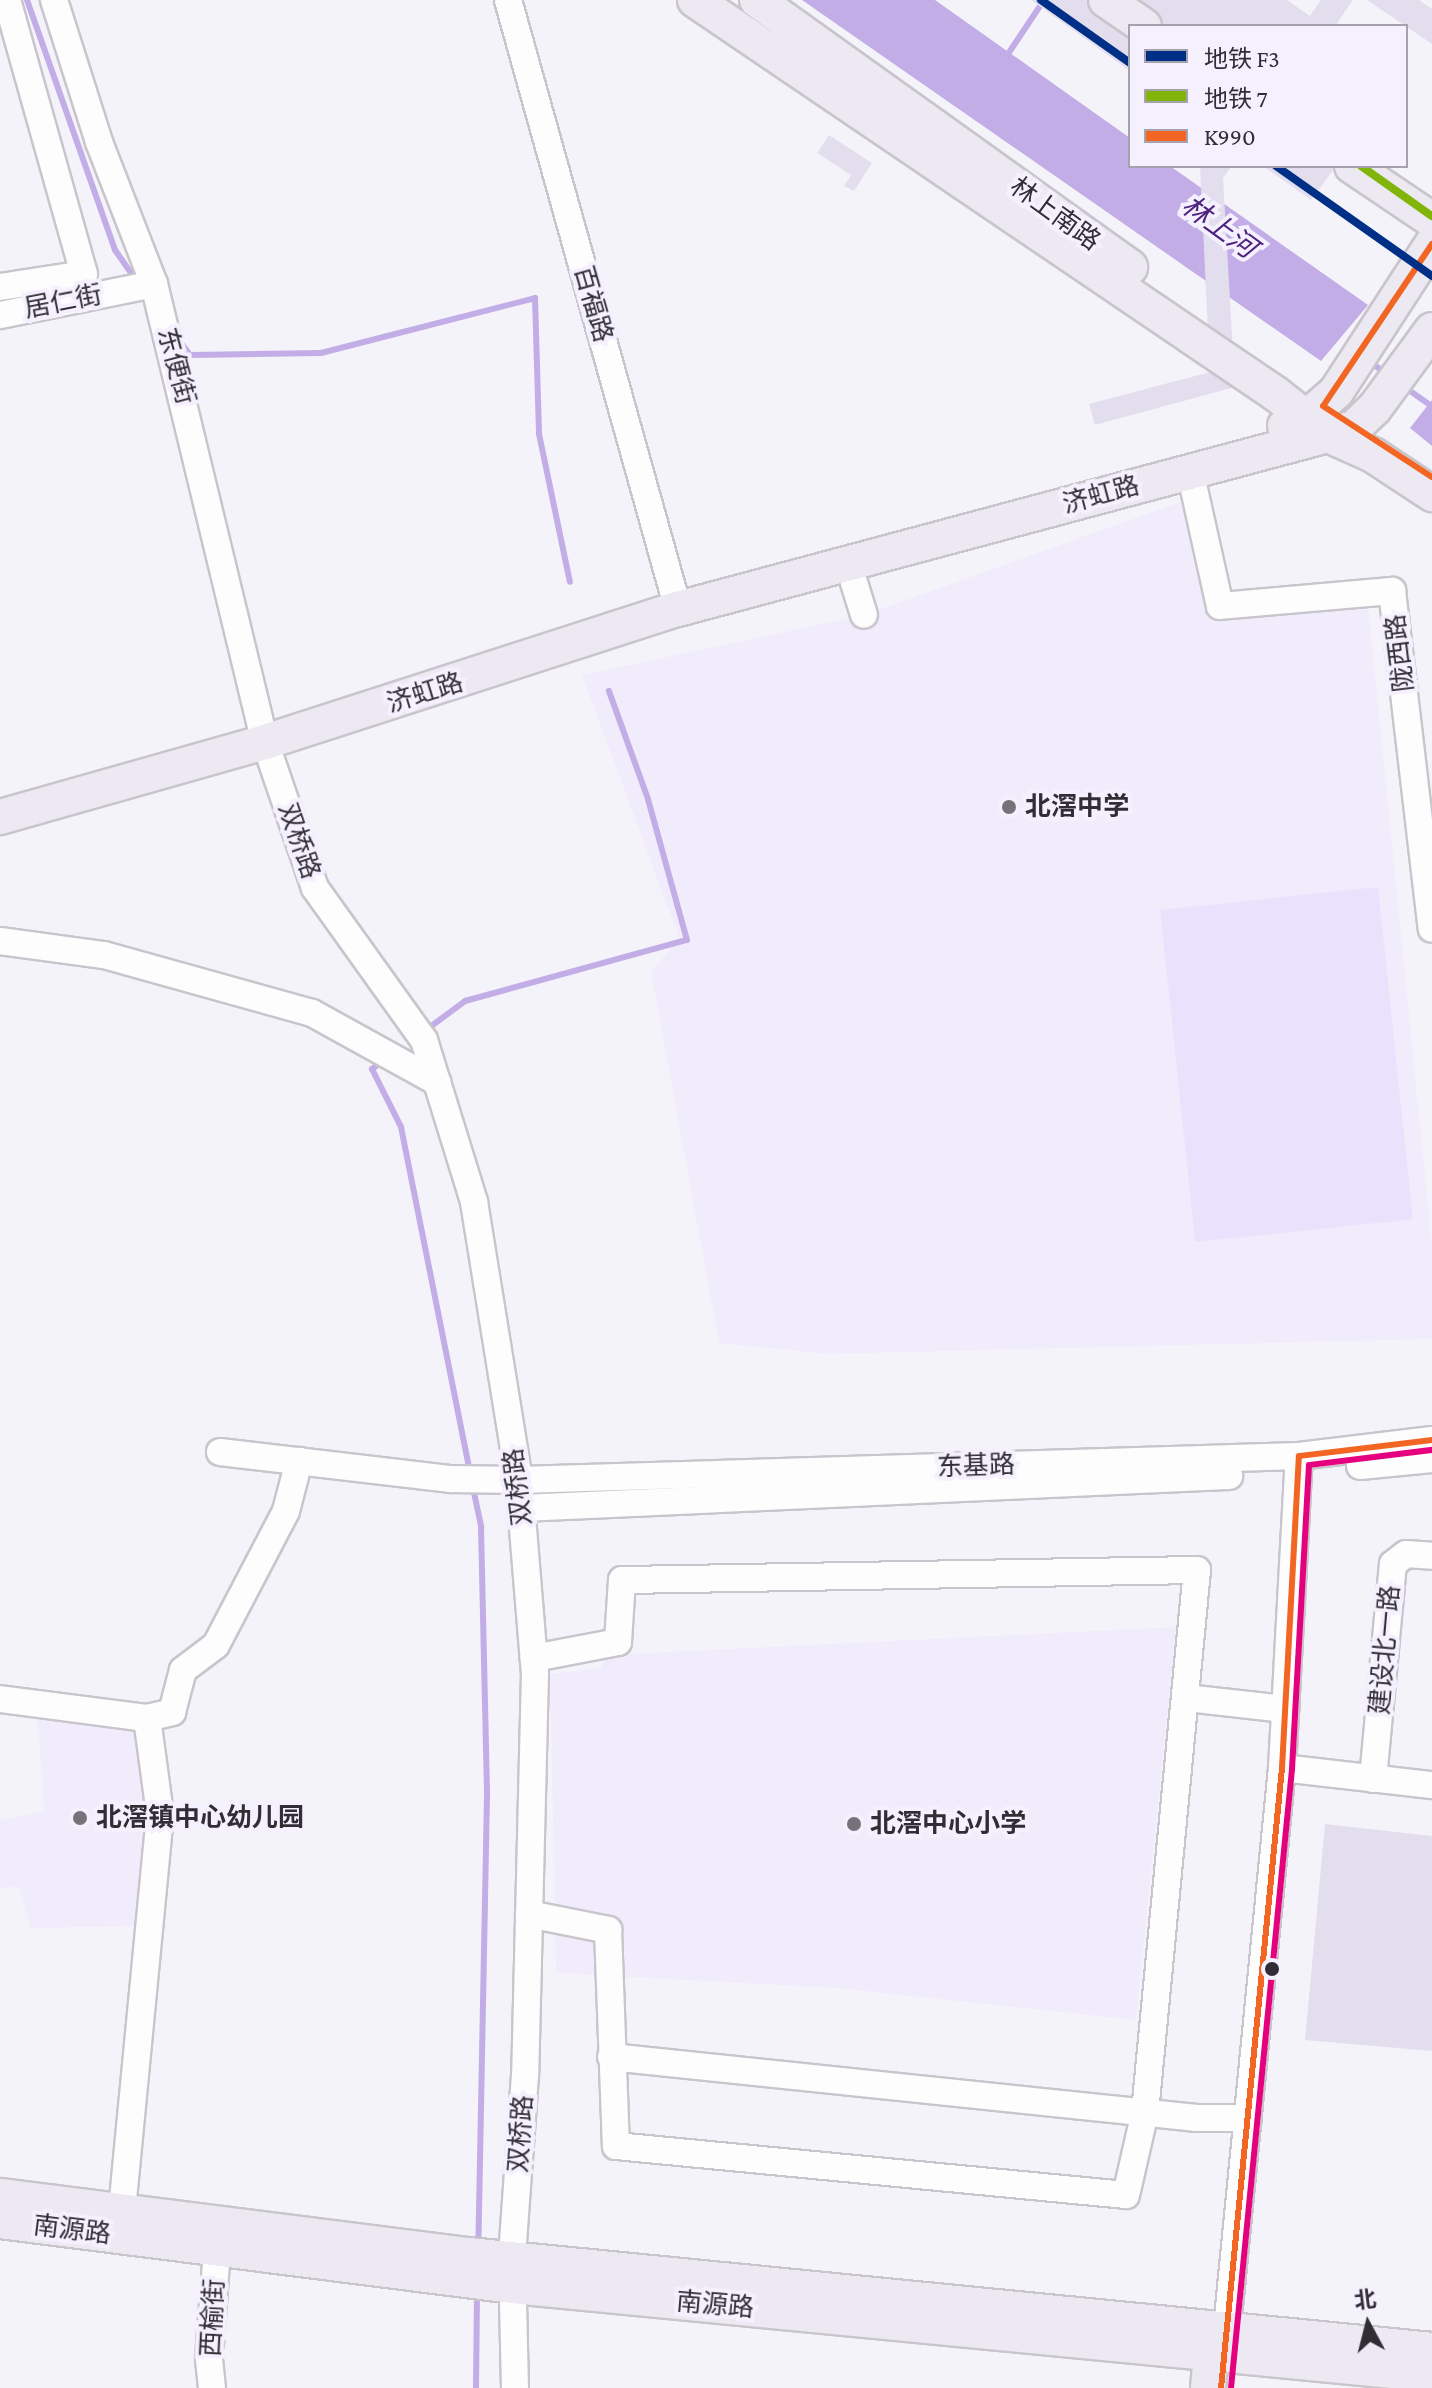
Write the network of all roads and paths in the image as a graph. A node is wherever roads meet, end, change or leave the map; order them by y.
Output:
1 (7, 0) edge
2 (54, 0) edge
3 (508, 0) edge
4 (695, 0) edge
5 (757, 0) edge
6 (1106, 0) edge
7 (1141, 24) edge
8 (1355, 168) edge
9 (1432, 220) edge
10 (1423, 258) edge
11 (144, 286) junction
12 (0, 287) edge
13 (0, 315) edge
14 (1432, 330) edge
15 (1338, 413) junction
16 (1190, 471) junction
17 (1432, 477) edge
18 (1432, 494) edge
19 (848, 563) junction
20 (678, 609) junction
21 (864, 615) dead end
22 (265, 742) junction
23 (0, 817) edge
24 (1432, 929) edge
25 (0, 941) edge
26 (437, 1082) junction
27 (1432, 1440) edge
28 (220, 1452) dead end
29 (1432, 1459) edge
30 (299, 1461) junction
31 (1290, 1465) junction
32 (519, 1480) junction
33 (522, 1508) junction
34 (1432, 1556) edge
35 (534, 1658) junction
36 (1187, 1698) junction
37 (0, 1699) edge
38 (1279, 1709) junction
39 (147, 1718) junction
40 (1282, 1768) junction
41 (1373, 1779) junction
42 (1432, 1785) edge
43 (529, 1914) junction
44 (611, 2057) junction
45 (1145, 2112) junction
46 (1240, 2118) junction
47 (0, 2196) edge
48 (122, 2210) junction
49 (0, 2221) edge
50 (217, 2249) junction
51 (512, 2271) junction
52 (1219, 2340) junction
53 (1430, 2372) edge
54 (212, 2388) edge
55 (515, 2388) edge
56 (1208, 2388) edge
57 (1221, 2388) edge

1 - 12 street
2 - 11 street, 东便街
3 - 20 street, 百福路
4 - 15 main road
5 - 15 main road, 林上南路
6 - 7 main road
8 - 9 main road
10 - 15 main road
11 - 13 street, 居仁街
11 - 22 street, 东便街
14 - 15 main road
15 - 16 main road, 济虹路
15 - 17 main road
15 - 18 main road
15 - 19 main road, 济虹路
16 - 19 main road, 济虹路
16 - 24 street, 陇西路
19 - 20 main road, 济虹路
19 - 21 street
20 - 22 main road, 济虹路
22 - 23 main road, 济虹路
22 - 26 street, 双桥路
25 - 26 street
26 - 32 street, 双桥路
27 - 31 street, 东基路
28 - 30 street, 东基路
29 - 31 street, 东基路
30 - 32 street, 东基路
30 - 39 street
31 - 32 street, 东基路
31 - 33 street, 东基路
31 - 38 street
32 - 33 street, 双桥路
33 - 35 street, 双桥路
34 - 41 street, 建设北一路
35 - 36 street
35 - 43 street, 双桥路
36 - 38 street
36 - 45 street
37 - 39 street
38 - 40 street
38 - 46 street
39 - 48 street
40 - 41 street
40 - 46 street
41 - 42 street
43 - 44 street
43 - 51 street, 双桥路
44 - 45 street
44 - 45 street
45 - 46 street
46 - 52 street
47 - 48 main road, 南源路
48 - 51 main road, 南源路
49 - 50 main road, 南源路
50 - 51 main road, 南源路
50 - 54 street, 西榆街
51 - 52 main road, 南源路
51 - 55 street, 双桥路
52 - 53 main road, 南源路
52 - 56 main road
52 - 57 main road

